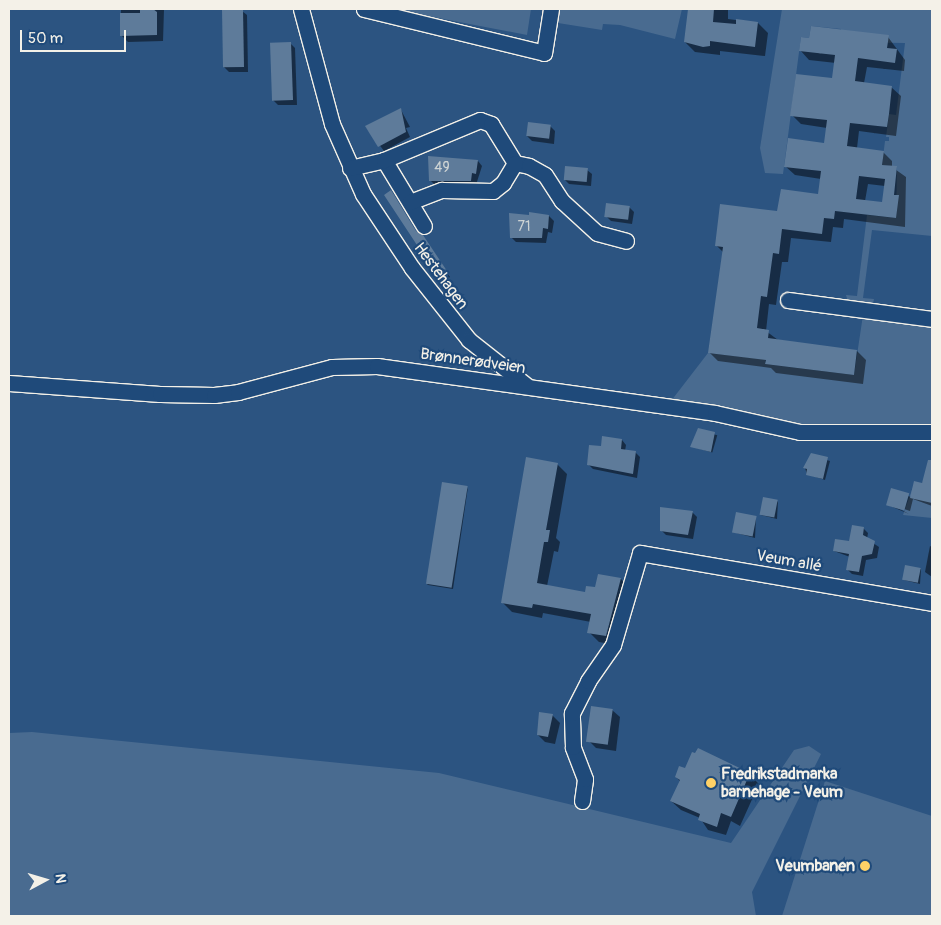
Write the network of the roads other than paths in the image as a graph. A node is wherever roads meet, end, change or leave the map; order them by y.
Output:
1 (301, 9) edge
2 (364, 9) edge
3 (551, 9) edge
4 (384, 160) junction
5 (515, 163) junction
6 (350, 168) junction
7 (410, 202) junction
8 (424, 226) dead end
9 (626, 241) dead end
10 (788, 300) dead end
11 (932, 319) edge
12 (9, 383) edge
13 (527, 386) junction
14 (932, 432) edge
15 (932, 603) edge
16 (582, 801) dead end

1 - 6 street, Hestehagen
2 - 3 street
4 - 5 street
4 - 6 street
4 - 7 street, Hestehagen
5 - 7 street
5 - 9 street
6 - 13 street, Hestehagen
7 - 8 street, Hestehagen
10 - 11 street
12 - 13 street, Brønnerødveien
13 - 14 street, Brønnerødveien
15 - 16 street, Veum allé

